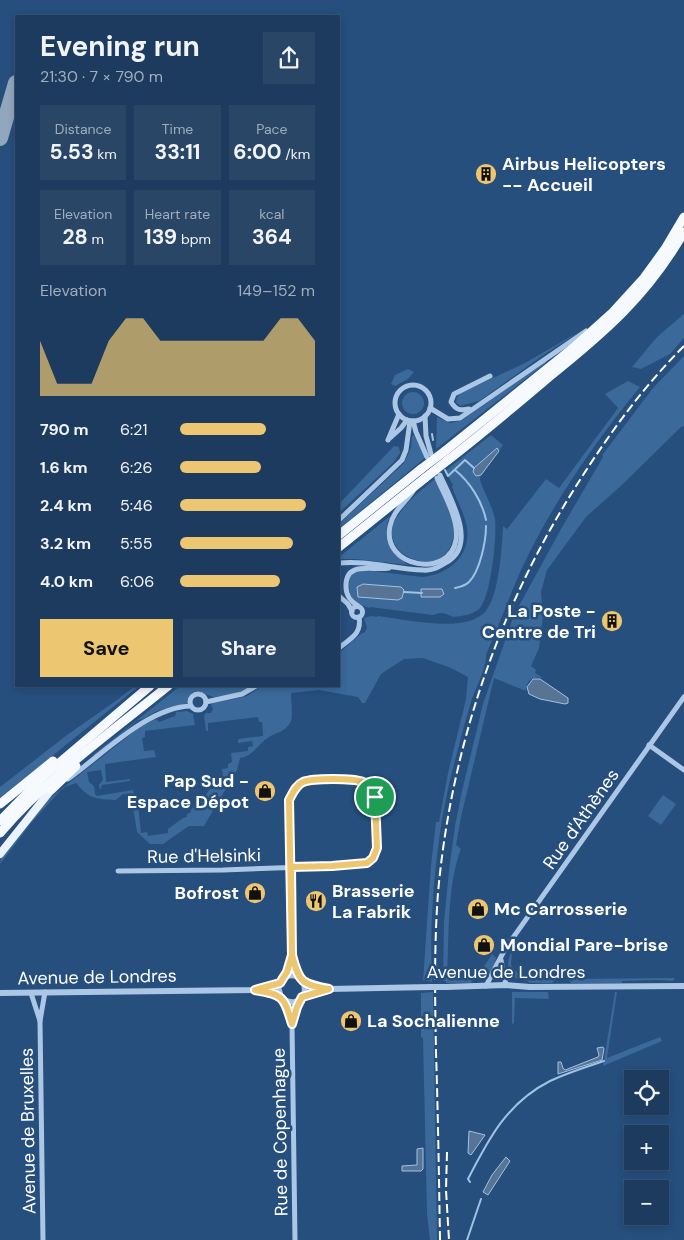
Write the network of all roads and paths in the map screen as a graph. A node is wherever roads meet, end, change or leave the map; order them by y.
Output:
1 (684, 217) edge
2 (684, 232) edge
3 (613, 312) junction
4 (490, 376) dead end
5 (430, 408) junction
6 (472, 409) junction
7 (399, 414) junction
8 (425, 416) junction
9 (410, 420) junction
10 (447, 455) junction
11 (422, 476) junction
12 (340, 519) edge
13 (340, 534) edge
14 (340, 545) edge
15 (340, 563) edge
16 (394, 567) junction
17 (346, 581) junction
18 (340, 586) edge
19 (340, 597) edge
20 (358, 606) junction
21 (352, 611) junction
22 (359, 617) junction
23 (340, 647) edge
24 (149, 687) edge
25 (149, 687) edge
26 (168, 687) edge
27 (168, 687) edge
28 (254, 687) edge
29 (684, 697) edge
30 (206, 702) junction
31 (191, 706) junction
32 (649, 745) junction
33 (684, 770) edge
34 (51, 790) junction
35 (0, 804) edge
36 (0, 821) edge
37 (0, 833) edge
38 (0, 854) edge
39 (291, 867) junction
40 (118, 871) dead end
41 (292, 955) junction
42 (501, 957) junction
43 (282, 980) junction
44 (301, 980) junction
45 (506, 985) junction
46 (486, 986) junction
47 (684, 986) edge
48 (329, 989) junction
49 (255, 990) junction
50 (45, 992) junction
51 (0, 993) edge
52 (31, 993) junction
53 (282, 998) junction
54 (301, 998) junction
55 (40, 1021) junction
56 (292, 1024) junction
57 (43, 1240) edge
58 (295, 1240) edge

1 - 3 highway
2 - 10 highway
3 - 6 street
3 - 10 highway
4 - 6 street
5 - 6 street
5 - 7 street
5 - 8 street
7 - 9 street
7 - 9 street
8 - 9 street
8 - 9 street
9 - 12 street
10 - 11 highway, bridge
11 - 13 highway
11 - 14 highway
11 - 16 street
15 - 16 street
16 - 17 street
17 - 18 street
17 - 20 street
19 - 21 street
20 - 21 street
20 - 22 street
21 - 22 street
22 - 23 street
24 - 35 highway
25 - 36 highway
26 - 34 highway
27 - 37 highway
28 - 30 street
29 - 32 street, Rue d'Athènes
30 - 31 street
30 - 31 street
31 - 34 street
32 - 33 street
32 - 42 street, Rue d'Athènes
34 - 38 main road
39 - 39 street, Rue d'Helsinki
39 - 40 street, Rue d'Helsinki
39 - 41 street, Rue d'Helsinki
41 - 43 street, Rue d'Helsinki
41 - 44 street, Rue d'Helsinki
42 - 45 street
42 - 46 street, Rue d'Athènes
43 - 44 street
43 - 49 street, Avenue de Londres
43 - 53 street
44 - 48 street, Avenue de Londres
44 - 54 street
45 - 46 street, Avenue de Londres
45 - 47 street, Avenue de Londres
46 - 48 street, Avenue de Londres, bridge
48 - 54 street, Avenue de Londres
49 - 50 street, Avenue de Londres
49 - 53 street, Avenue de Londres
50 - 52 street, Avenue de Londres
50 - 55 street, Avenue de Bruxelles
51 - 52 street, Avenue de Londres
52 - 55 street, Avenue de Bruxelles
53 - 54 street
53 - 56 street, Rue de Copenhague
54 - 56 street, Rue de Copenhague
55 - 57 street, Avenue de Bruxelles
56 - 58 street, Rue de Copenhague

